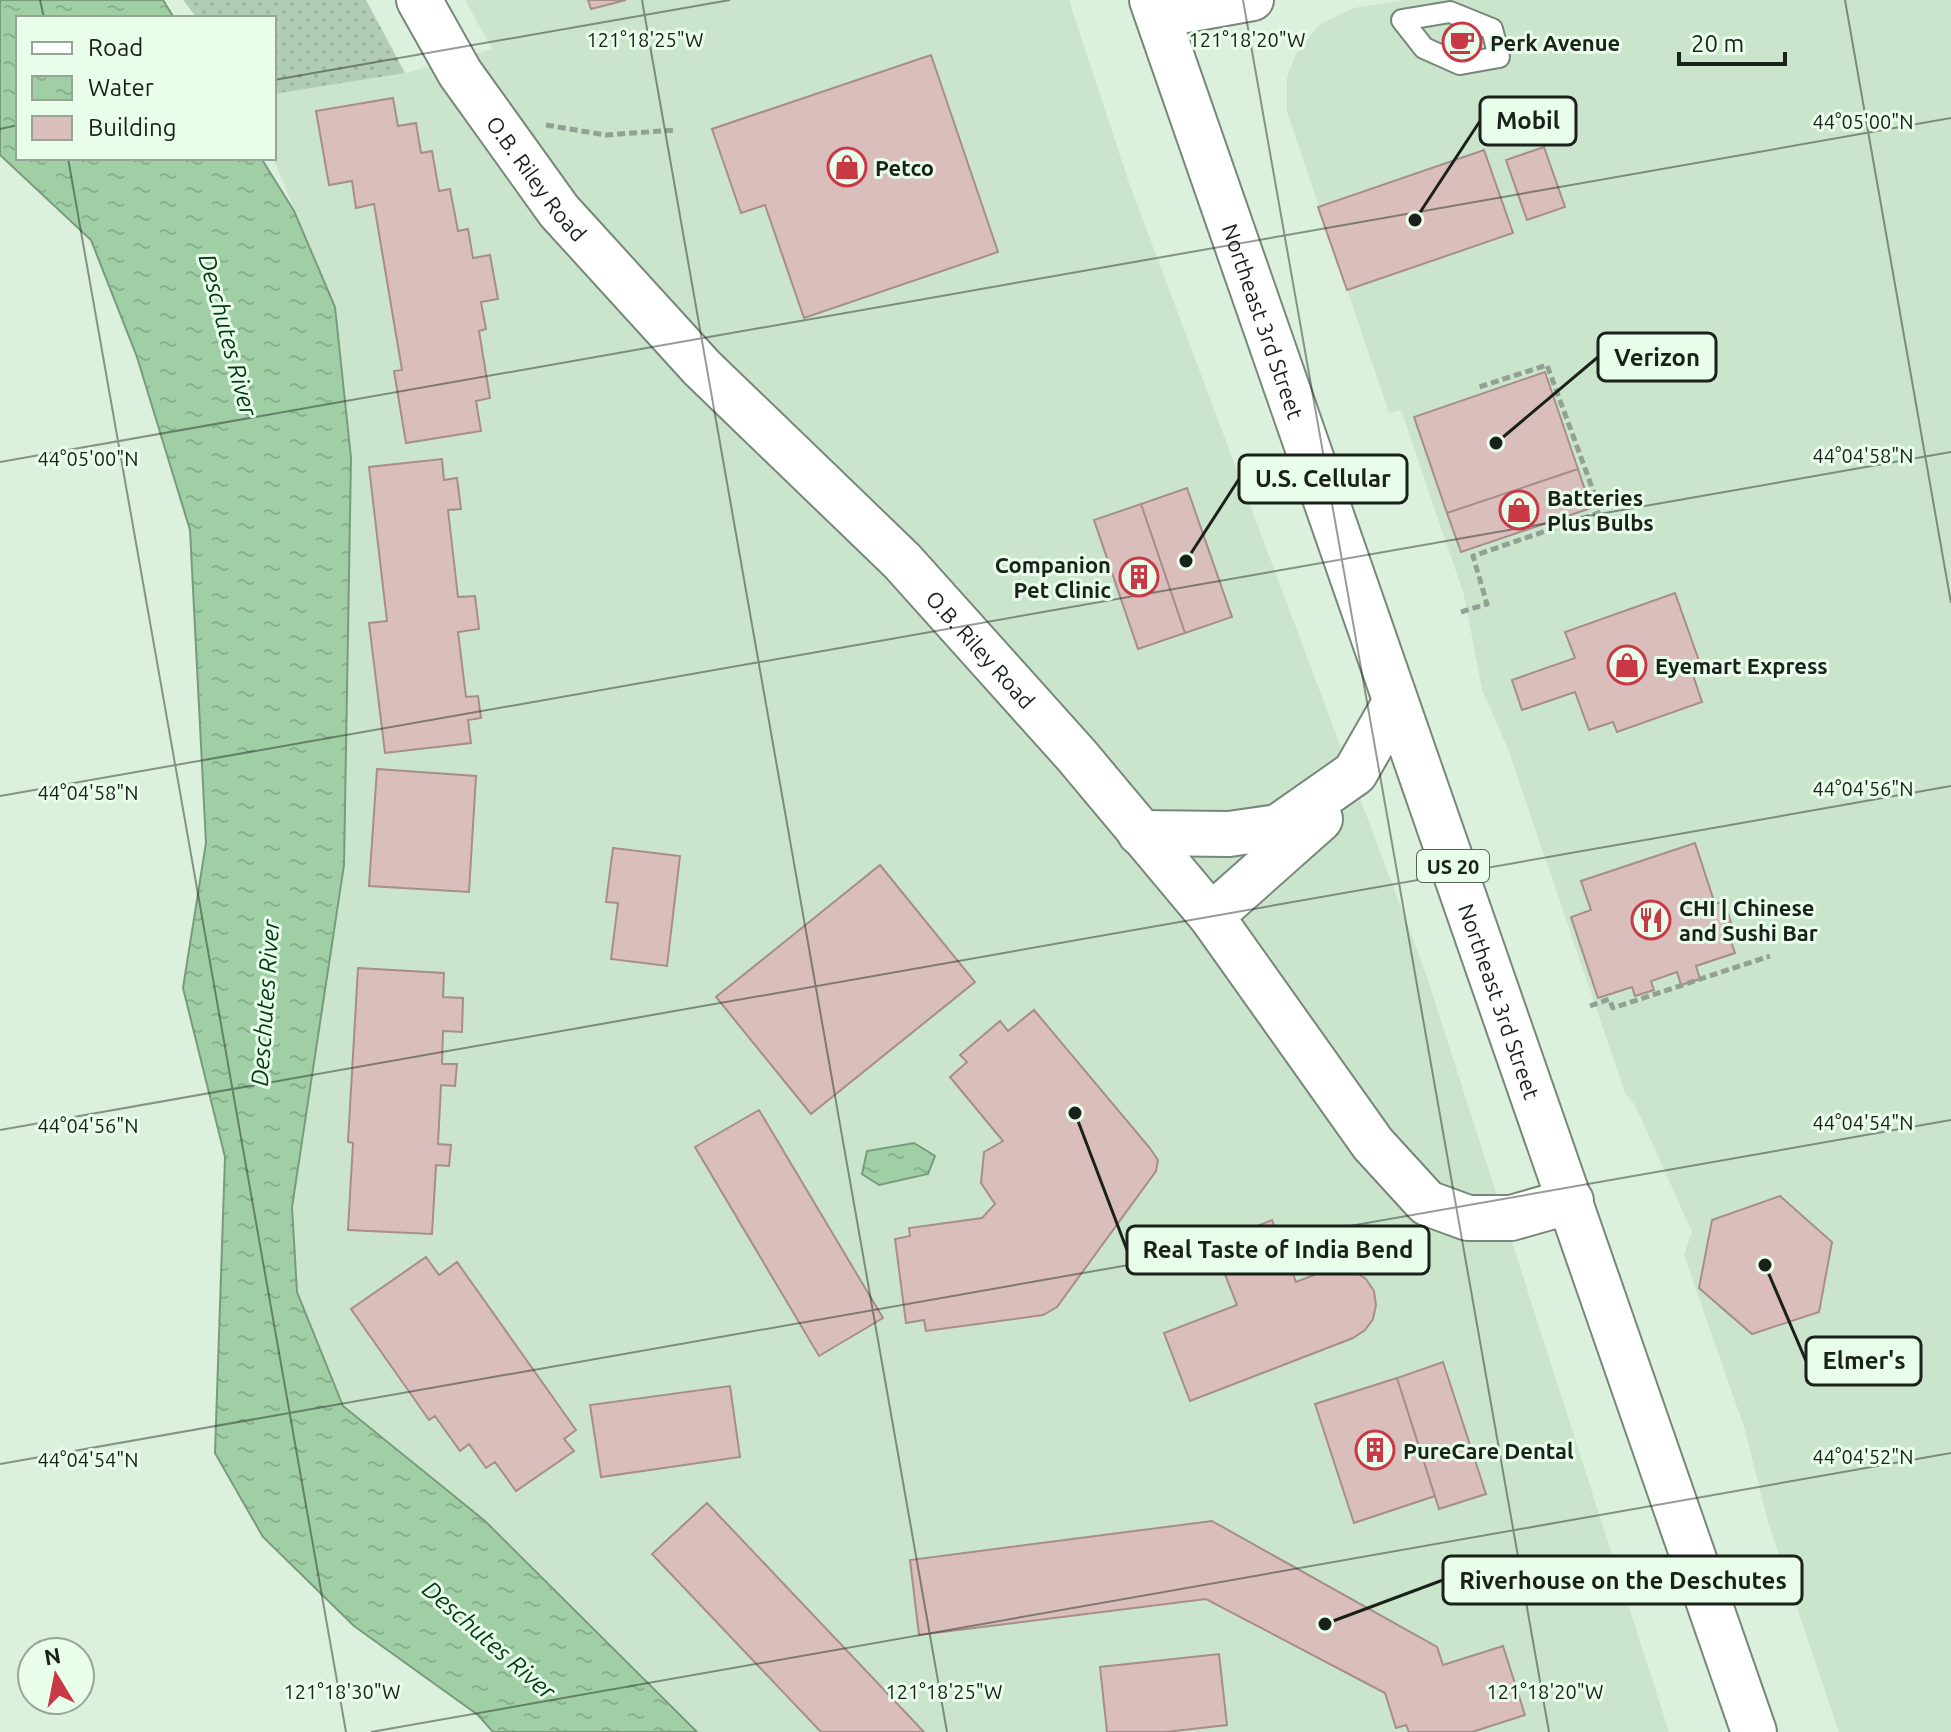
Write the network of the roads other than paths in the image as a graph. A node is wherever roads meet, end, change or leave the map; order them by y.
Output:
1 (419, 0) edge
2 (1253, 0) edge
3 (1155, 8) edge
4 (1395, 703) junction
5 (1355, 773) junction
6 (1140, 833) junction
7 (1211, 916) junction
8 (1571, 1201) junction
9 (1754, 1732) edge

1 - 6 main road, O.B. Riley Road
2 - 3 street
3 - 4 main road, Northeast 3rd Street / US 20
4 - 5 main road
4 - 8 main road, Northeast 3rd Street / US 20
5 - 6 main road
5 - 7 main road
6 - 7 main road, O.B. Riley Road
7 - 8 main road, O.B. Riley Road
8 - 9 main road, Northeast 3rd Street / US 20

